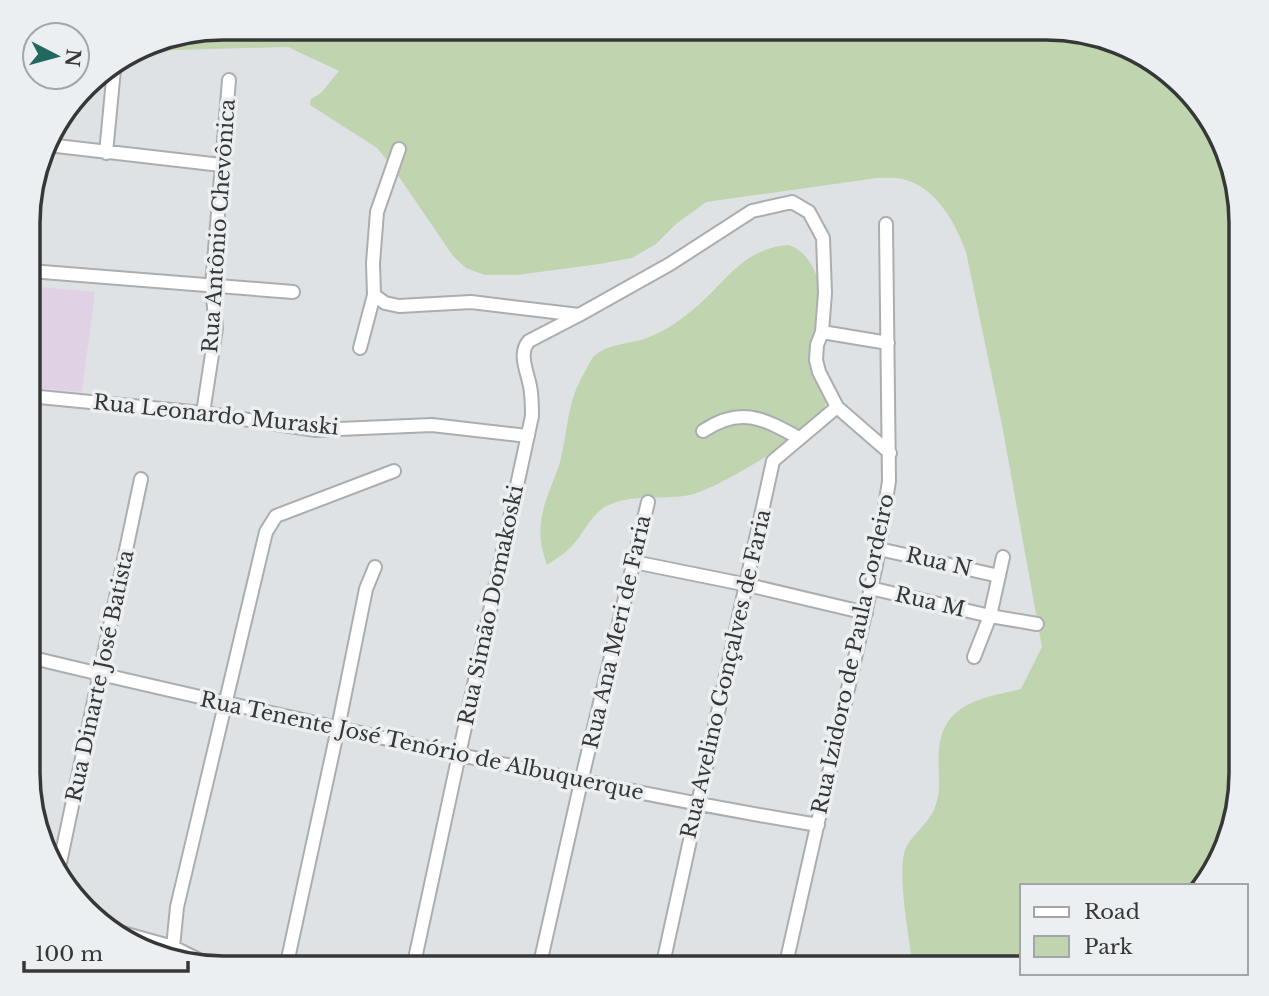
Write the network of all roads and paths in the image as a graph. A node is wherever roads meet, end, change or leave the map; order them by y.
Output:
1 (113, 77) edge
2 (229, 80) dead end
3 (57, 146) edge
4 (399, 149) dead end
5 (106, 153) junction
6 (221, 165) junction
7 (886, 223) dead end
8 (40, 272) edge
9 (212, 286) junction
10 (293, 292) dead end
11 (374, 295) junction
12 (579, 315) junction
13 (822, 332) junction
14 (888, 343) junction
15 (360, 348) dead end
16 (40, 397) edge
17 (837, 407) junction
18 (203, 413) junction
19 (703, 431) dead end
20 (528, 436) junction
21 (799, 438) junction
22 (890, 453) junction
23 (394, 471) dead end
24 (141, 479) dead end
25 (648, 502) dead end
26 (879, 549) junction
27 (1003, 557) dead end
28 (634, 562) junction
29 (375, 567) dead end
30 (999, 576) junction
31 (747, 585) junction
32 (870, 588) junction
33 (866, 613) junction
34 (990, 617) junction
35 (1037, 624) dead end
36 (974, 657) dead end
37 (41, 660) edge
38 (100, 674) junction
39 (226, 704) junction
40 (338, 729) junction
41 (458, 755) junction
42 (581, 782) junction
43 (699, 806) junction
44 (818, 825) junction
45 (61, 857) edge
46 (151, 941) edge
47 (173, 947) junction
48 (178, 950) edge
49 (289, 955) edge
50 (416, 955) edge
51 (542, 955) edge
52 (665, 956) edge
53 (788, 956) edge

1 - 5 street
2 - 6 street, Rua Antônio Chevônica
3 - 5 street
4 - 11 street
5 - 6 street
6 - 9 street, Rua Antônio Chevônica
7 - 14 street, Rua Izidoro de Paula Cordeiro
8 - 9 street
9 - 10 street
9 - 18 street, Rua Antônio Chevônica
11 - 12 street
11 - 15 street
12 - 13 street
12 - 20 street, Rua Simão Domakoski
13 - 14 street
13 - 17 street
14 - 22 street, Rua Izidoro de Paula Cordeiro
16 - 18 street, Rua Leonardo Muraski
17 - 21 street, Rua Avelino Gonçalves de Faria
17 - 22 street
18 - 20 street, Rua Leonardo Muraski
19 - 21 street
20 - 41 street, Rua Simão Domakoski
21 - 31 street, Rua Avelino Gonçalves de Faria
22 - 26 street, Rua Izidoro de Paula Cordeiro
23 - 39 street
24 - 38 street, Rua Dinarte José Batista
25 - 28 street, Rua Ana Meri de Faria
26 - 30 street, Rua N
26 - 32 street, Rua Izidoro de Paula Cordeiro
27 - 30 street
28 - 31 street
28 - 42 street, Rua Ana Meri de Faria
29 - 40 street
30 - 34 street
31 - 33 street
31 - 43 street, Rua Avelino Gonçalves de Faria
32 - 33 street, Rua Izidoro de Paula Cordeiro
32 - 34 street, Rua M
33 - 44 street, Rua Izidoro de Paula Cordeiro
34 - 35 street, Rua M
34 - 36 street
37 - 38 street, Rua Tenente José Tenório de Albuquerque
38 - 39 street, Rua Tenente José Tenório de Albuquerque
38 - 45 street, Rua Dinarte José Batista
39 - 40 street, Rua Tenente José Tenório de Albuquerque
39 - 47 street
40 - 41 street, Rua Tenente José Tenório de Albuquerque
40 - 49 street
41 - 42 street, Rua Tenente José Tenório de Albuquerque
41 - 50 street, Rua Simão Domakoski
42 - 43 street, Rua Tenente José Tenório de Albuquerque
42 - 51 street, Rua Ana Meri de Faria
43 - 44 street, Rua Tenente José Tenório de Albuquerque
43 - 52 street, Rua Avelino Gonçalves de Faria
44 - 53 street, Rua Izidoro de Paula Cordeiro
46 - 47 street
47 - 48 street

